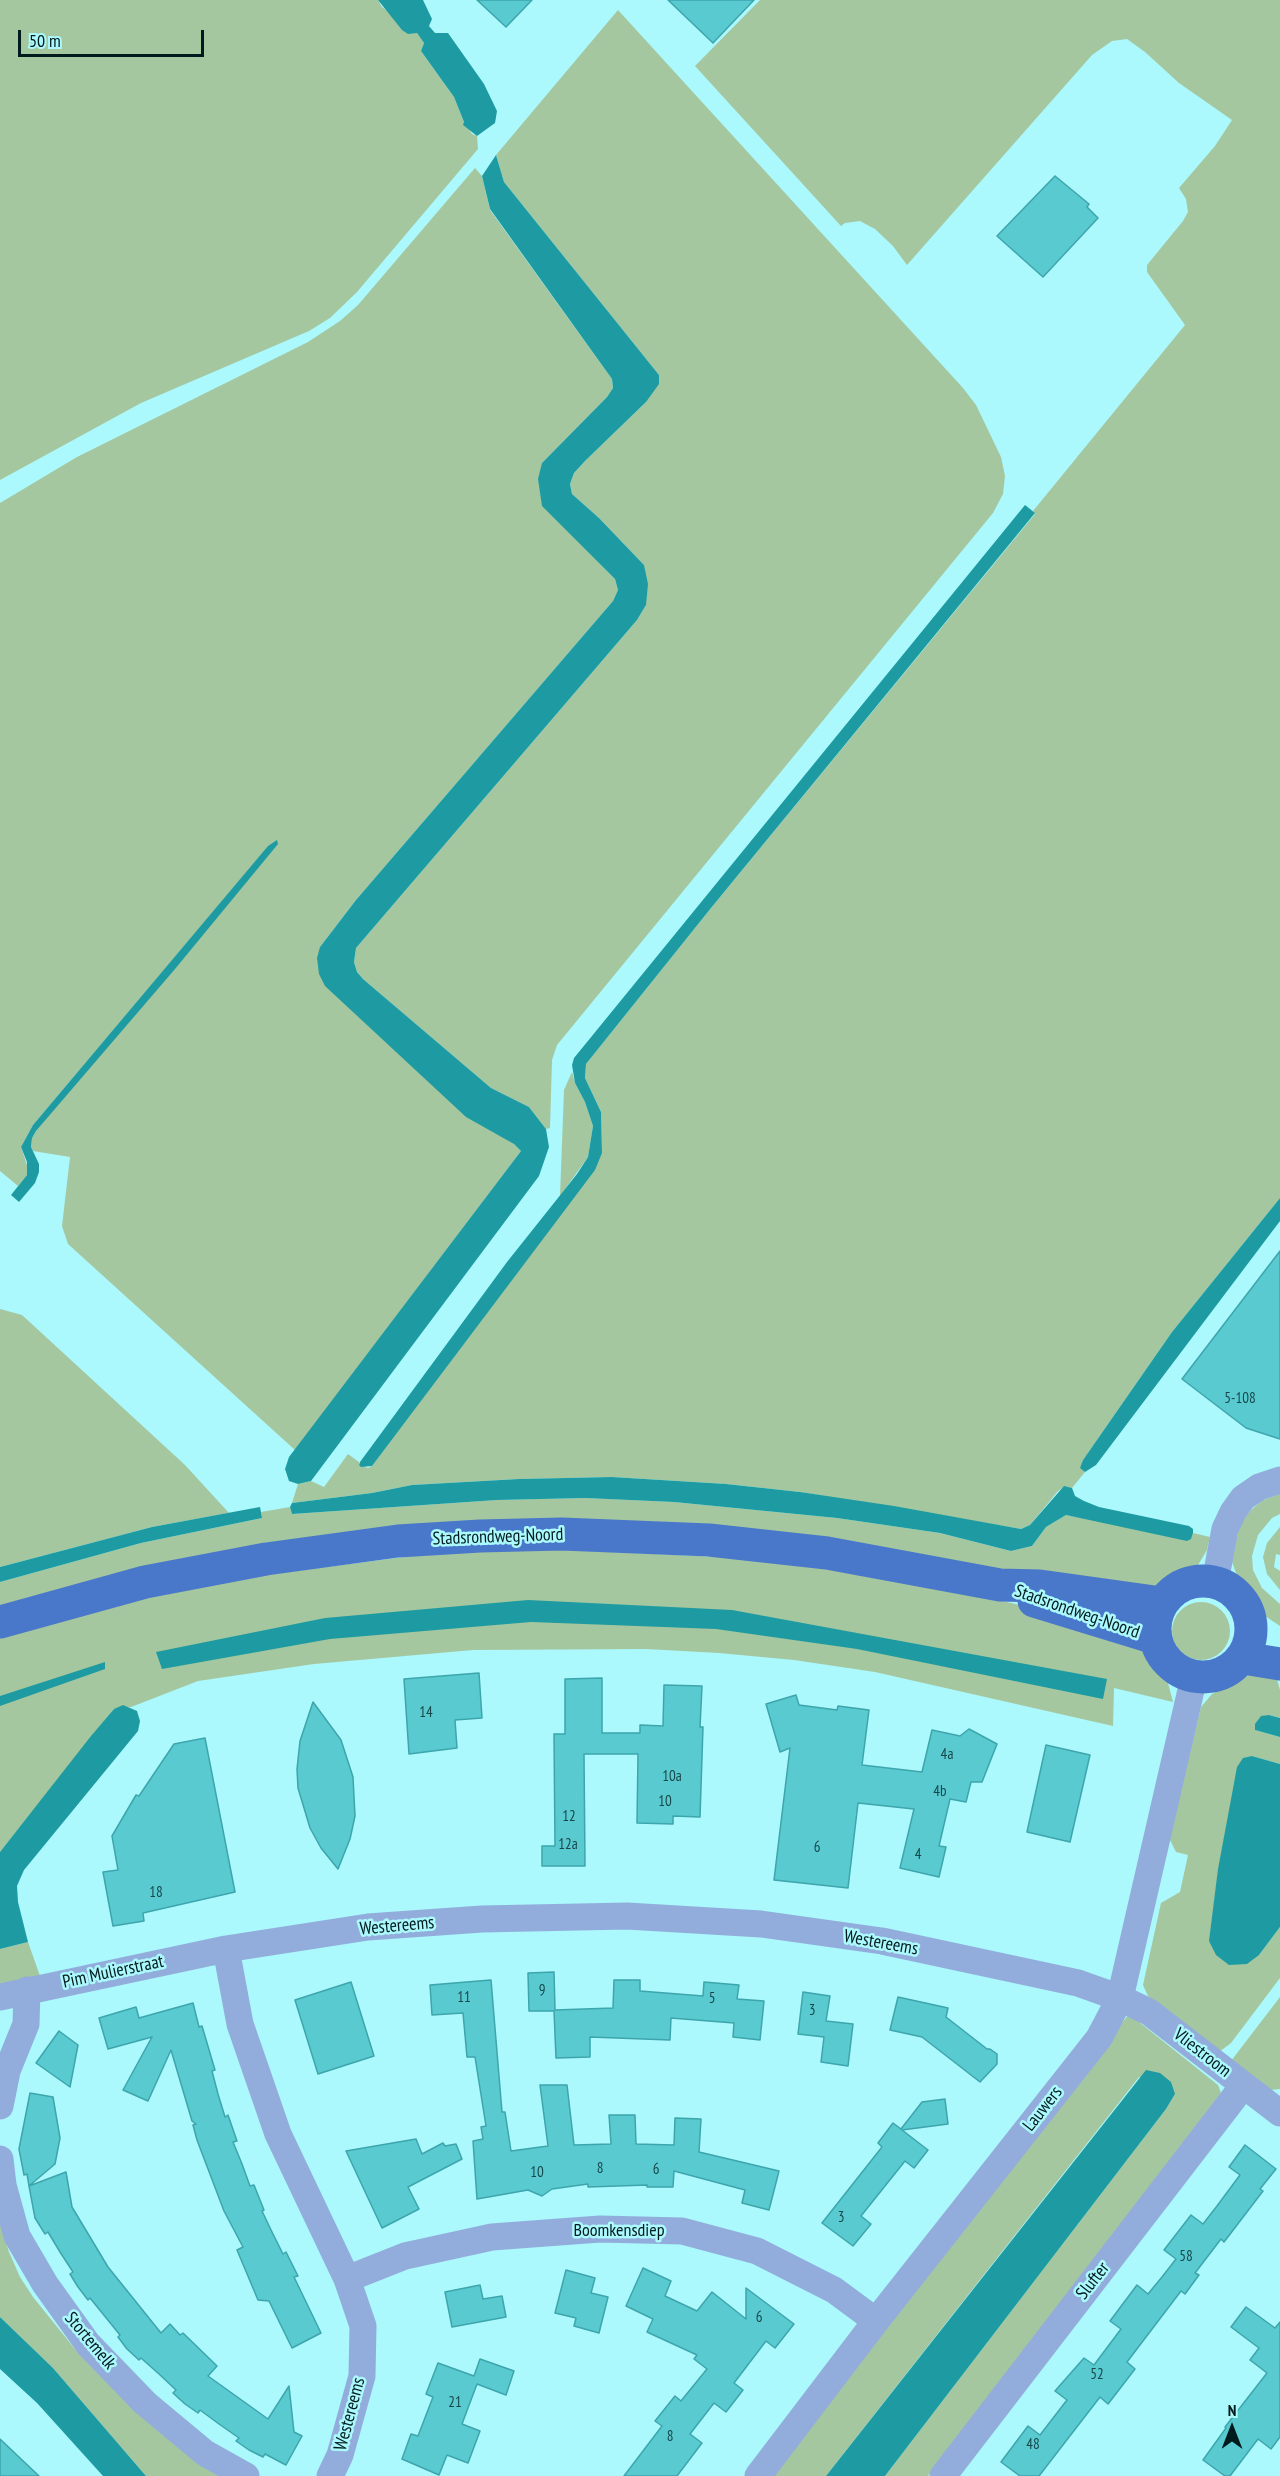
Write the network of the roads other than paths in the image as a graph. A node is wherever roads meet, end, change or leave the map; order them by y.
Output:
1 (1280, 1480) edge
2 (1215, 1582) junction
3 (1000, 1585) junction
4 (1162, 1603) junction
5 (0, 1622) edge
6 (1266, 1631) edge
7 (1155, 1638) junction
8 (1243, 1658) junction
9 (1280, 1664) edge
10 (1194, 1677) junction
11 (226, 1949) junction
12 (27, 1990) junction
13 (0, 1997) edge
14 (1120, 1998) junction
15 (1244, 2086) junction
16 (0, 2106) edge
17 (1280, 2113) edge
18 (0, 2158) edge
19 (347, 2279) junction
20 (876, 2321) junction
21 (246, 2476) edge
22 (330, 2476) edge
23 (758, 2476) edge
24 (943, 2476) edge

1 - 2 street
2 - 4 main road
2 - 6 main road
3 - 4 main road, Stadsrondweg-Noord
3 - 5 main road, Stadsrondweg-Noord
3 - 7 main road, Stadsrondweg-Noord
4 - 7 main road
6 - 8 main road
7 - 10 main road
8 - 9 main road
8 - 10 main road
10 - 14 street, Lauwers
11 - 12 street, Pim Mulierstraat
11 - 14 street, Westereems
11 - 19 street, Westereems
12 - 13 street, Pim Mulierstraat
12 - 16 street
14 - 15 street, Vliestroom
14 - 20 street, Lauwers
15 - 17 street, Vliestroom
15 - 24 street, Slufter
18 - 21 street, Stortemelk
19 - 20 street, Boomkensdiep
19 - 22 street, Westereems
20 - 23 street, Lauwers

